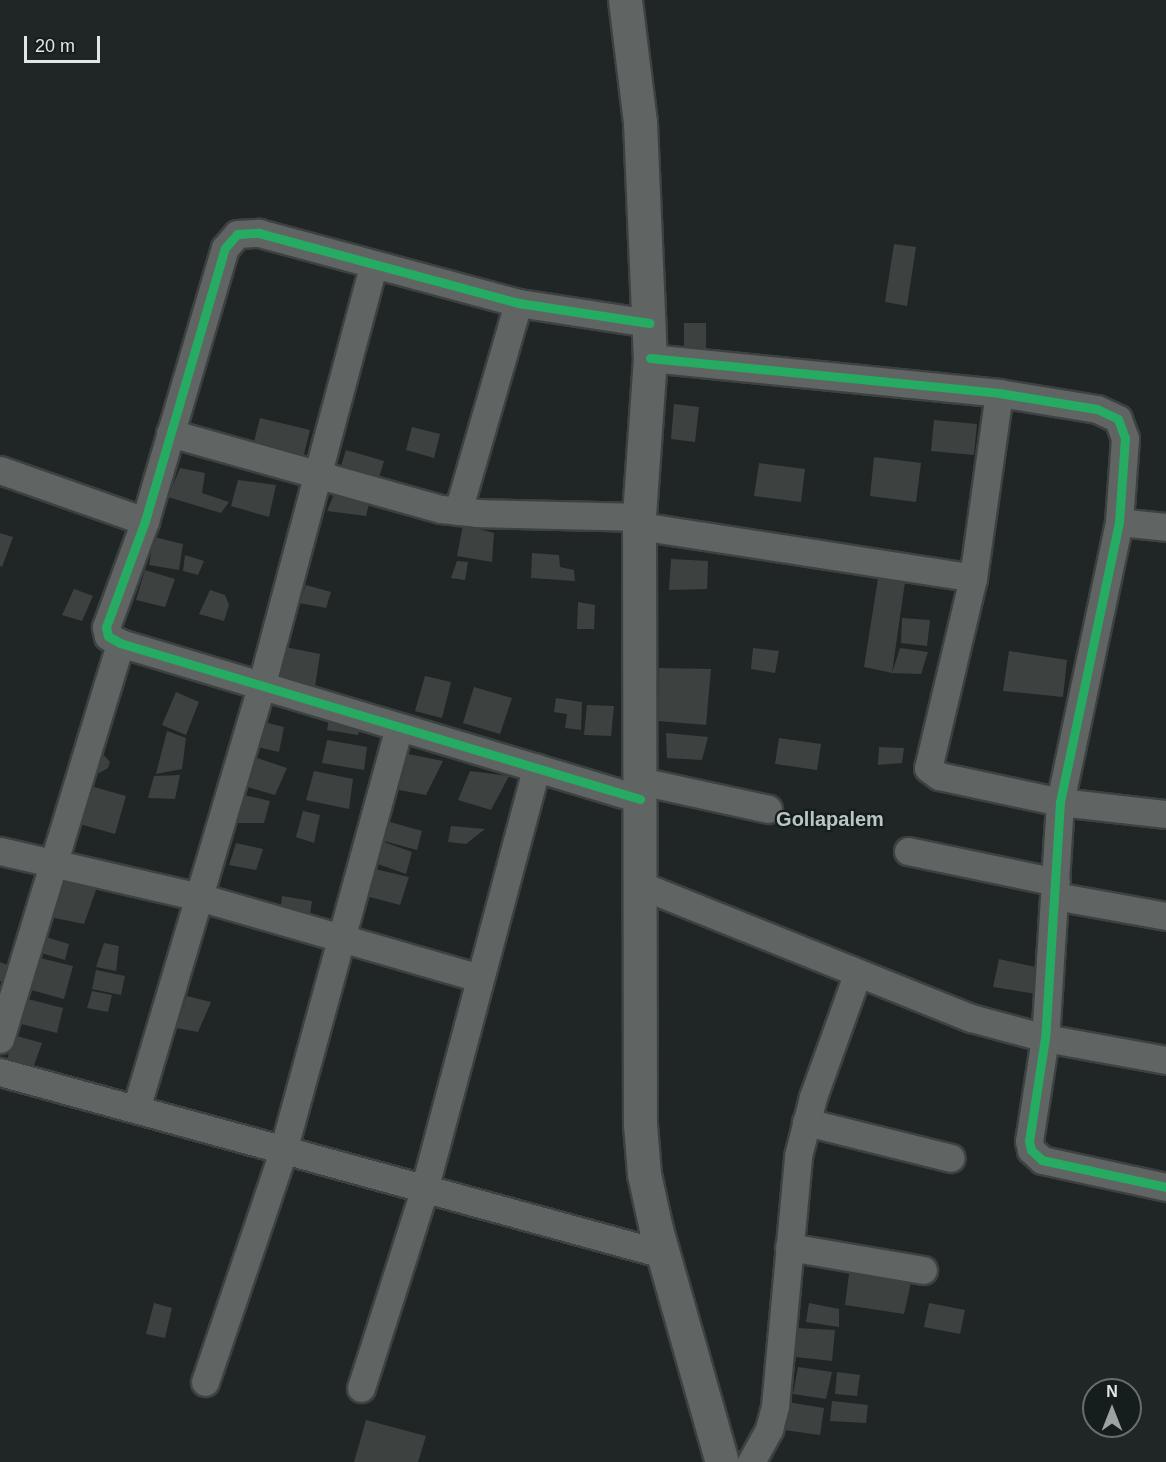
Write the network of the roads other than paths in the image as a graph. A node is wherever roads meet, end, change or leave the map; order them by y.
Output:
1 (625, 0) edge
2 (373, 266) junction
3 (518, 303) junction
4 (649, 323) junction
5 (650, 358) junction
6 (999, 393) junction
7 (170, 433) junction
8 (0, 470) edge
9 (317, 475) junction
10 (458, 511) junction
11 (145, 521) junction
12 (639, 521) junction
13 (1119, 522) junction
14 (1166, 527) edge
15 (973, 578) junction
16 (120, 643) junction
17 (261, 687) junction
18 (399, 728) junction
19 (536, 768) junction
20 (640, 790) junction
21 (1060, 802) junction
22 (768, 809) dead end
23 (1166, 814) edge
24 (0, 851) edge
25 (908, 851) dead end
26 (55, 864) junction
27 (640, 885) junction
28 (1055, 889) junction
29 (199, 897) junction
30 (1166, 915) edge
31 (340, 938) junction
32 (856, 975) junction
33 (479, 978) junction
34 (1045, 1038) junction
35 (0, 1039) edge
36 (1166, 1060) edge
37 (0, 1072) edge
38 (136, 1109) junction
39 (806, 1122) junction
40 (283, 1151) junction
41 (951, 1158) dead end
42 (1166, 1187) edge
43 (424, 1190) junction
44 (789, 1246) junction
45 (663, 1254) junction
46 (923, 1270) dead end
47 (205, 1382) dead end
48 (361, 1388) dead end
49 (722, 1462) edge
50 (751, 1462) edge

1 - 4 main road
2 - 3 street
2 - 7 street
2 - 9 street
3 - 4 street
3 - 10 street
4 - 5 main road
5 - 6 street
5 - 12 main road
6 - 13 street
6 - 15 street
7 - 9 street
7 - 11 street
8 - 11 street
9 - 10 street
9 - 17 street
10 - 12 street
11 - 16 street
12 - 15 street
12 - 20 main road
13 - 14 street
13 - 21 street
15 - 21 street
16 - 17 street
16 - 26 street
17 - 18 street
17 - 29 street
18 - 19 street
18 - 31 street
19 - 20 street
19 - 33 street
20 - 22 street
20 - 27 main road
21 - 23 street
21 - 28 street
24 - 26 street
25 - 28 street
26 - 29 street
26 - 35 street
27 - 32 street
27 - 45 main road
28 - 30 street
28 - 34 street
29 - 31 street
29 - 38 street
31 - 33 street
31 - 40 street
32 - 34 street
32 - 39 street
33 - 43 street
34 - 36 street
34 - 42 street
37 - 38 street
38 - 40 street
39 - 41 street
39 - 44 street
40 - 43 street
40 - 47 street
43 - 45 street
43 - 48 street
44 - 46 street
44 - 50 street
45 - 49 main road

